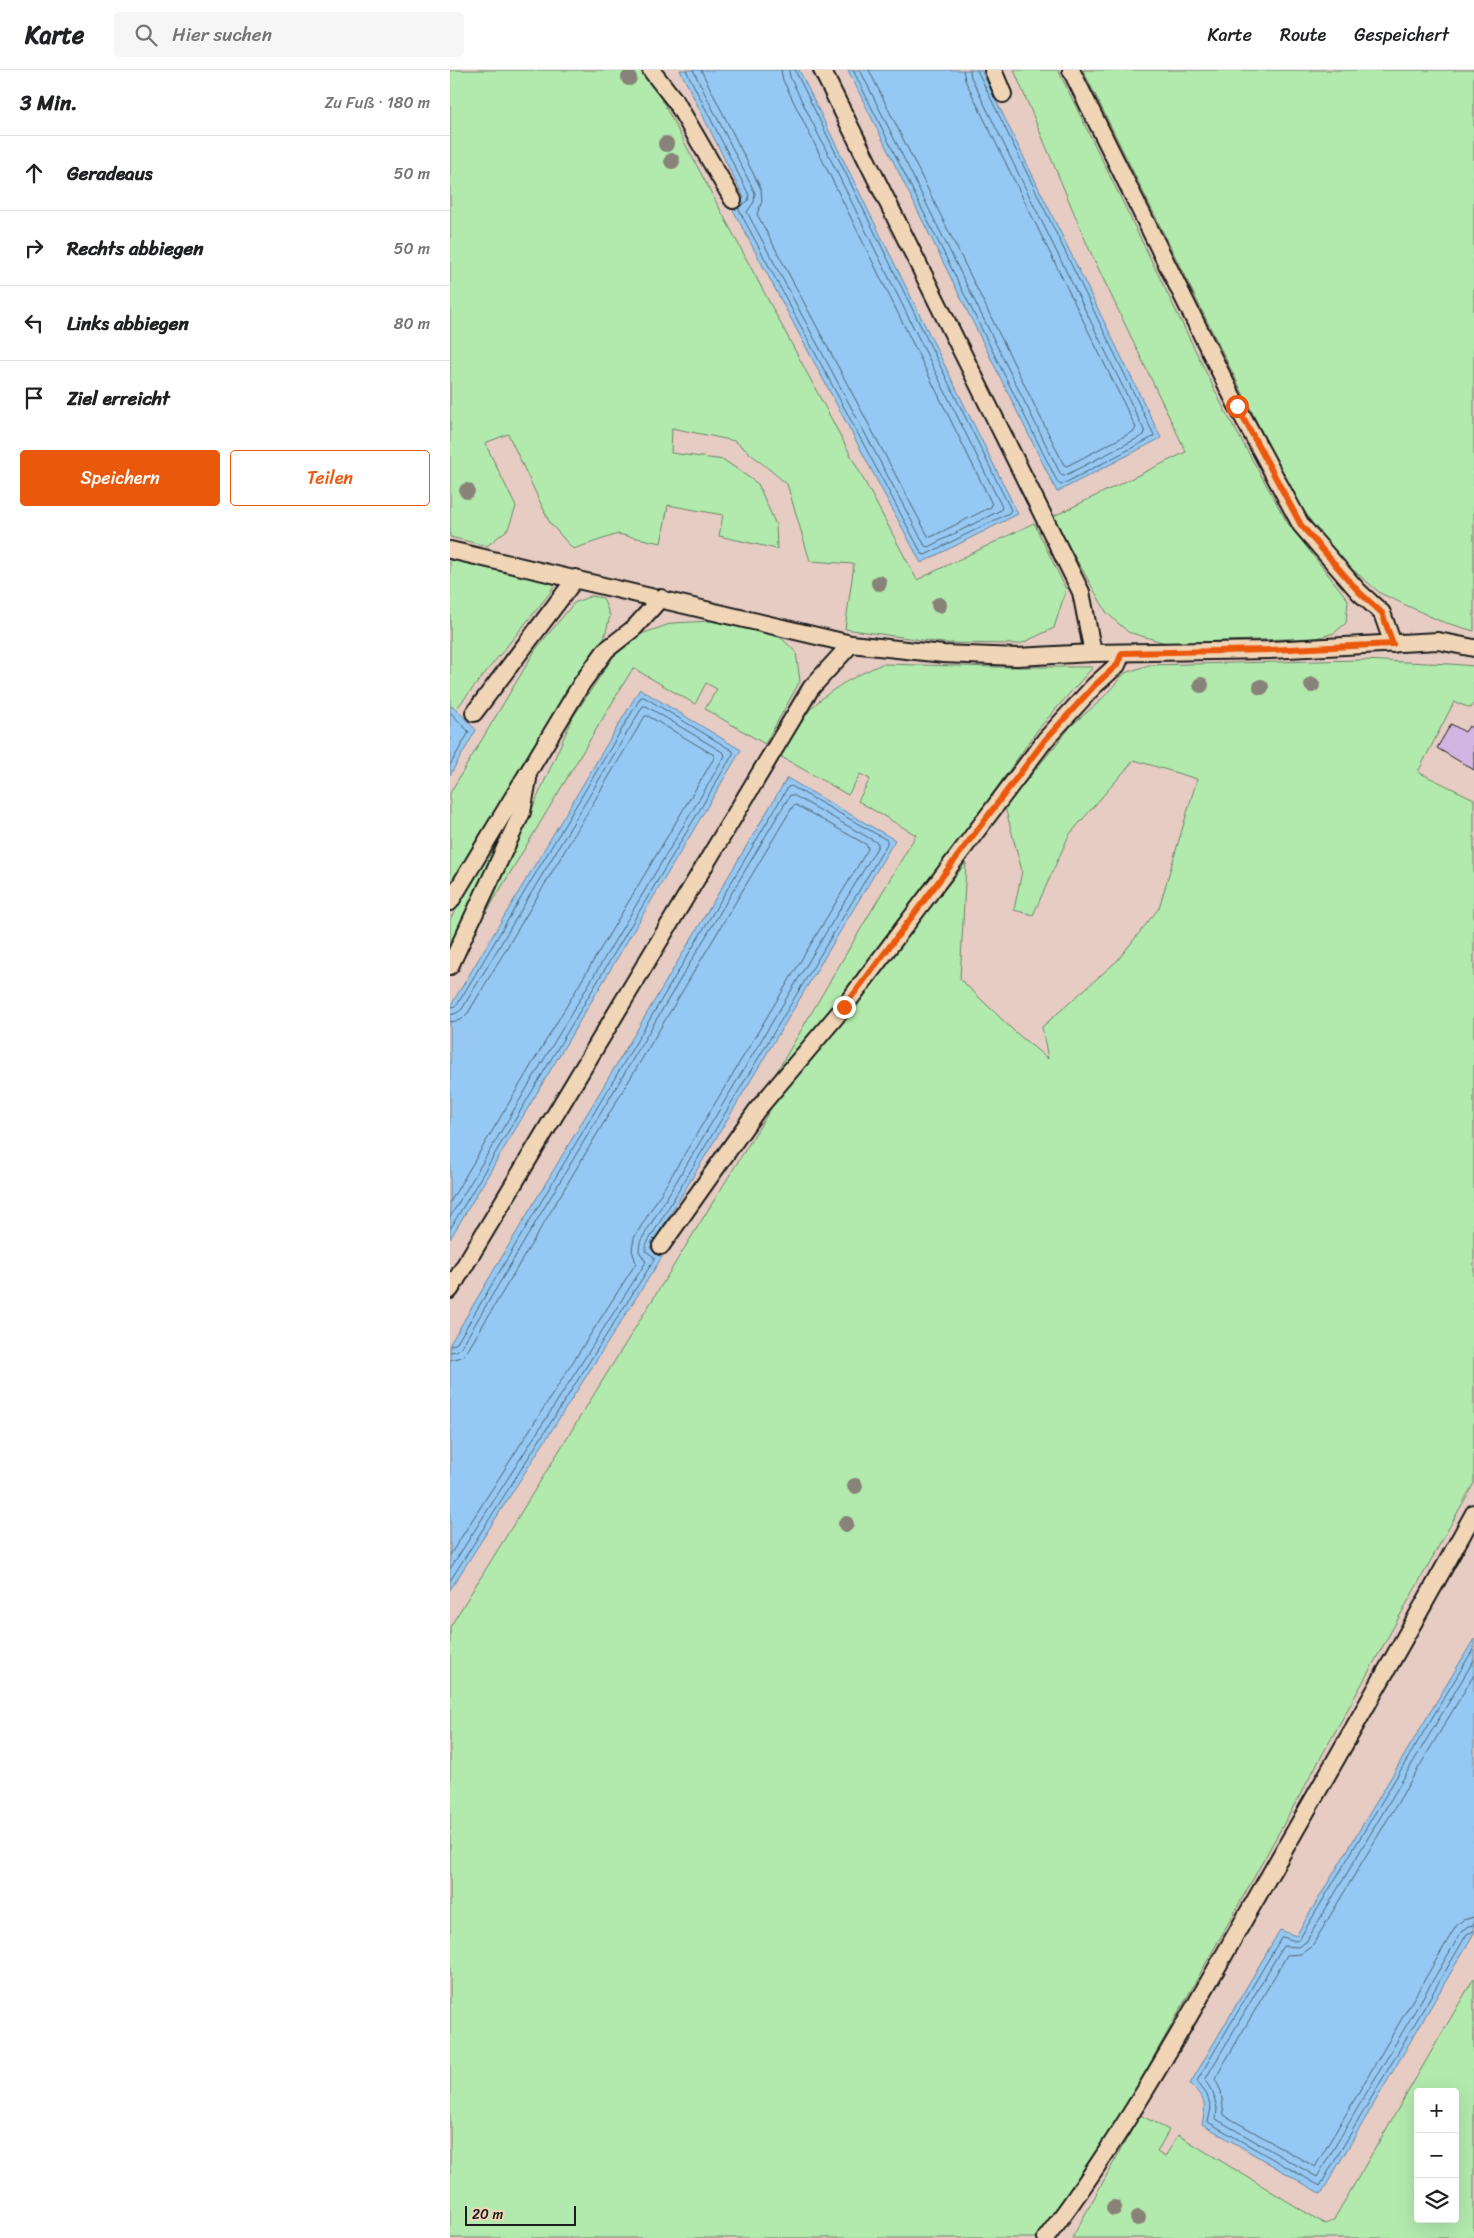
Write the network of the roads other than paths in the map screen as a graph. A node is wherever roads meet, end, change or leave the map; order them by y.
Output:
1 (652, 70) edge
2 (822, 70) edge
3 (993, 70) edge
4 (1071, 70) edge
5 (1003, 94) dead end
6 (733, 200) dead end
7 (450, 550) edge
8 (576, 578) junction
9 (661, 598) junction
10 (851, 644) junction
11 (1393, 644) junction
12 (1474, 648) edge
13 (1093, 653) junction
14 (1122, 653) junction
15 (474, 713) dead end
16 (530, 770) junction
17 (450, 902) edge
18 (450, 966) edge
19 (661, 1246) dead end
20 (450, 1290) edge
21 (1474, 1513) edge
22 (1046, 2238) edge

1 - 6 lane
2 - 13 lane
3 - 5 lane
4 - 11 lane
7 - 8 lane
8 - 9 lane
8 - 15 lane
9 - 10 lane
9 - 16 lane
10 - 13 lane
10 - 20 lane
11 - 12 lane
11 - 14 lane
13 - 14 lane
14 - 19 lane
16 - 17 lane
16 - 18 lane
21 - 22 lane

